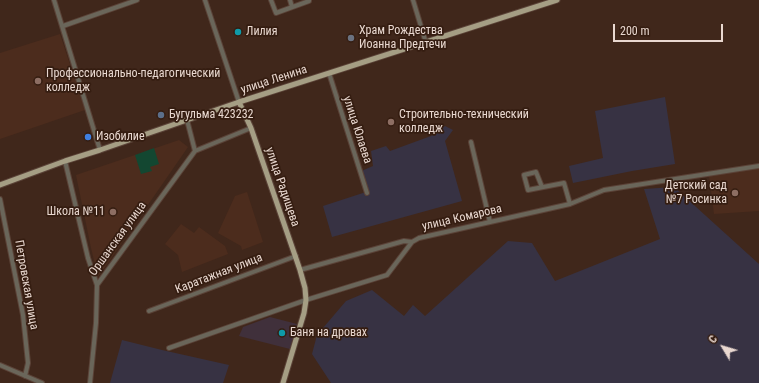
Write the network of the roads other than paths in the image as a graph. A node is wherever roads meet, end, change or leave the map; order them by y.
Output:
1 (54, 0) edge
2 (137, 0) edge
3 (205, 0) edge
4 (271, 0) edge
5 (290, 0) edge
6 (308, 0) edge
7 (413, 0) edge
8 (557, 0) edge
9 (292, 7) junction
10 (63, 26) junction
11 (426, 43) junction
12 (329, 73) junction
13 (239, 102) junction
14 (187, 120) junction
15 (250, 128) junction
16 (471, 142) dead end
17 (100, 150) junction
18 (195, 151) junction
19 (65, 161) junction
20 (759, 166) edge
21 (0, 185) edge
22 (542, 187) junction
23 (367, 193) dead end
24 (0, 199) edge
25 (570, 204) junction
26 (490, 222) junction
27 (412, 242) junction
28 (296, 256) junction
29 (300, 270) junction
30 (97, 285) junction
31 (306, 300) junction
32 (149, 311) dead end
33 (169, 348) dead end
34 (0, 365) edge
35 (26, 376) junction
36 (42, 383) edge
37 (90, 383) edge
38 (283, 383) edge

1 - 10 street
2 - 10 street
3 - 13 street, улица Радищева
4 - 9 street
5 - 9 street
6 - 9 street
7 - 11 street
8 - 11 main road, улица Ленина
10 - 17 street
11 - 12 main road, улица Ленина
12 - 13 main road, улица Ленина
12 - 23 street, улица Юлаева
13 - 14 main road, улица Ленина
13 - 15 main road, улица Радищева
14 - 17 main road, улица Ленина
14 - 18 street
15 - 18 street
15 - 28 main road, улица Радищева
16 - 26 street
17 - 19 main road, улица Ленина
18 - 30 street, Оршанская улица
19 - 21 main road, улица Ленина
19 - 30 street
20 - 25 street, улица Комарова
22 - 22 street
22 - 25 street
24 - 35 street, Петровская улица
25 - 26 street, улица Комарова
26 - 27 street, улица Комарова
27 - 29 street
27 - 31 street, улица Комарова
28 - 29 main road, улица Радищева
28 - 32 street, Каратажная улица
29 - 31 main road, улица Радищева
30 - 37 street, Оршанская улица
31 - 33 street, улица Комарова
31 - 38 main road, улица Радищева
34 - 35 street
35 - 36 street

